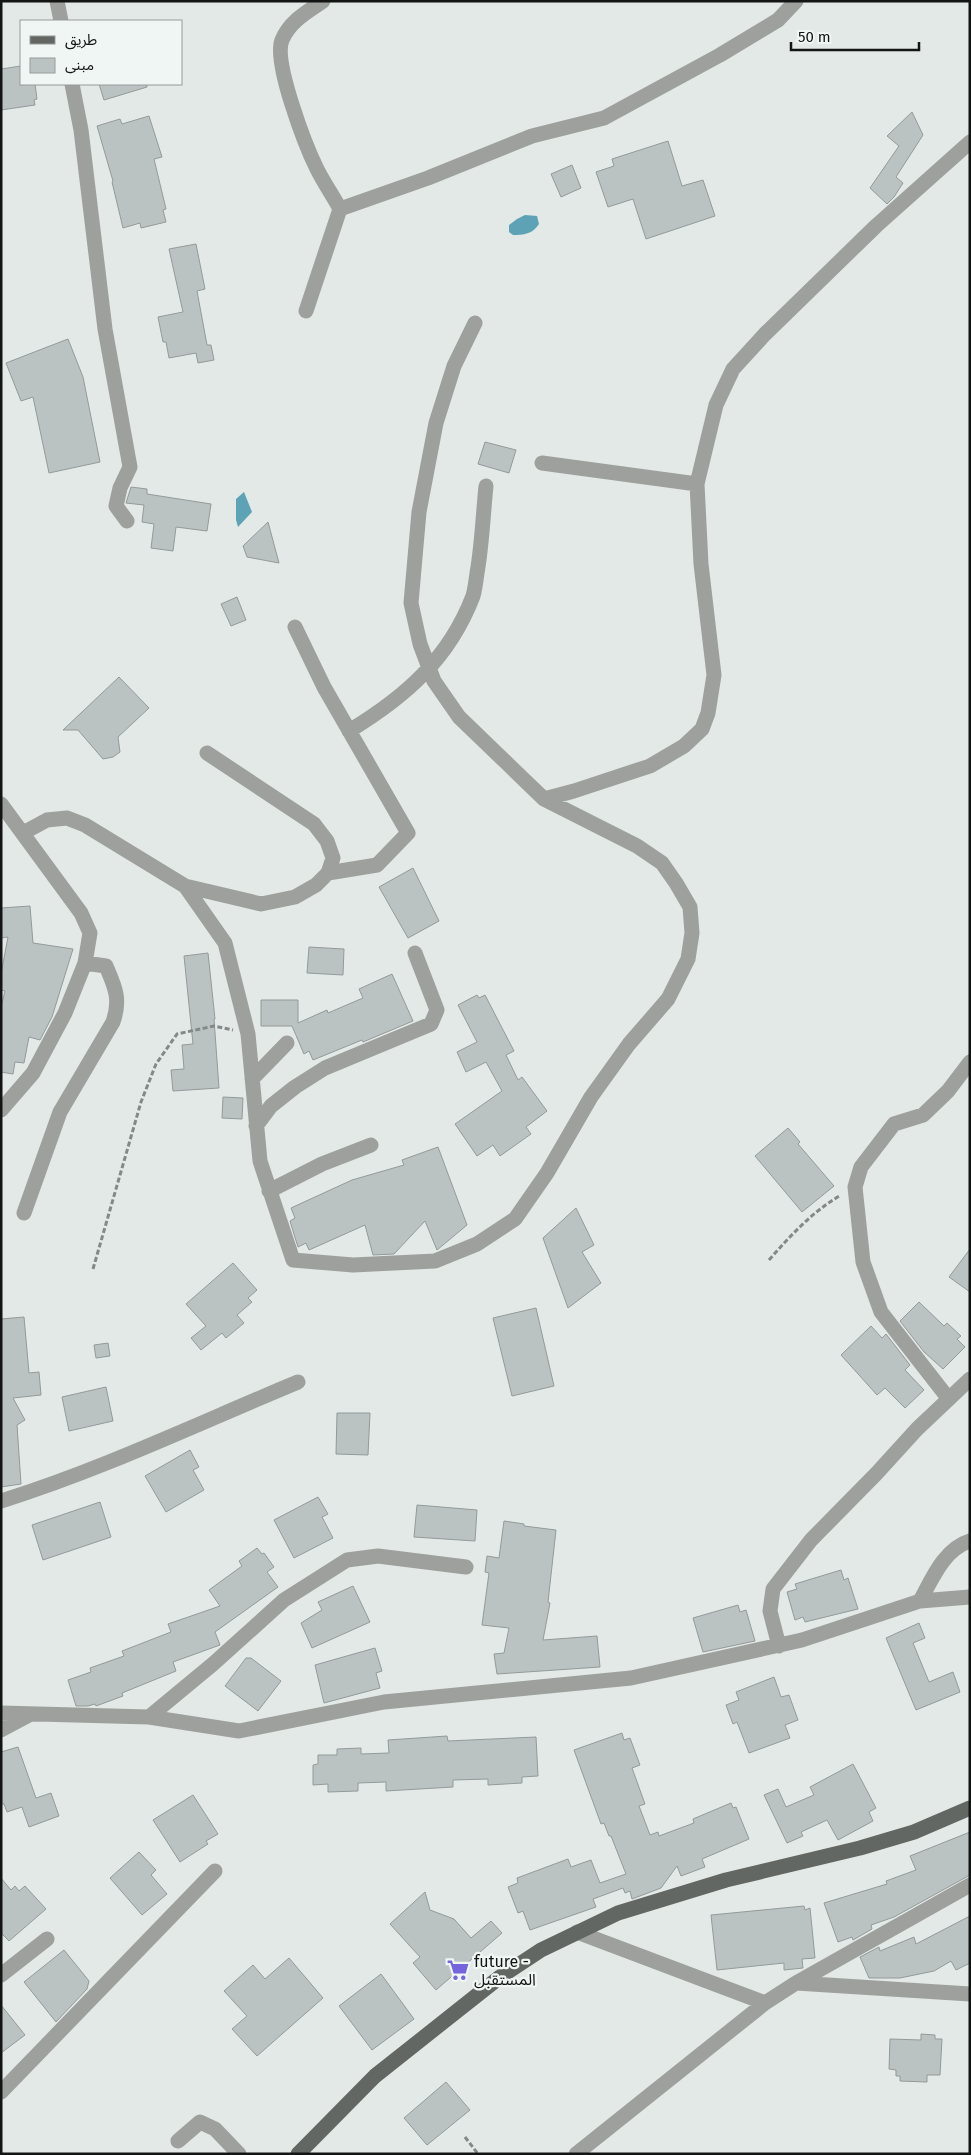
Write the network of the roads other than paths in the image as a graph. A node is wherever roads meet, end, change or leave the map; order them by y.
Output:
1 (56, 1) edge
2 (323, 1) edge
3 (796, 1) edge
4 (61, 20) edge
5 (72, 85) edge
6 (970, 142) edge
7 (340, 209) junction
8 (306, 311) dead end
9 (475, 323) dead end
10 (542, 463) dead end
11 (697, 484) junction
12 (486, 486) dead end
13 (127, 520) dead end
14 (295, 627) dead end
15 (430, 669) junction
16 (349, 731) junction
17 (207, 754) dead end
18 (544, 799) junction
19 (1, 804) edge
20 (23, 833) junction
21 (328, 873) junction
22 (185, 886) junction
23 (415, 953) dead end
24 (85, 963) junction
25 (287, 1043) dead end
26 (970, 1062) edge
27 (252, 1079) junction
28 (1, 1110) edge
29 (256, 1126) junction
30 (372, 1145) dead end
31 (269, 1191) junction
32 (24, 1213) dead end
33 (970, 1378) edge
34 (298, 1382) dead end
35 (948, 1398) junction
36 (1, 1500) edge
37 (970, 1541) edge
38 (466, 1567) dead end
39 (970, 1597) edge
40 (920, 1601) junction
41 (779, 1646) junction
42 (1, 1713) edge
43 (31, 1714) junction
44 (149, 1717) junction
45 (1, 1730) edge
46 (970, 1808) edge
47 (215, 1871) dead end
48 (970, 1885) edge
49 (577, 1932) junction
50 (47, 1940) dead end
51 (1, 1974) edge
52 (796, 1983) junction
53 (970, 1994) edge
54 (765, 2003) junction
55 (1, 2092) edge
56 (178, 2141) dead end
57 (239, 2154) edge
58 (298, 2154) edge
59 (576, 2154) edge

1 - 4 street
2 - 7 street
3 - 7 street
5 - 13 street
6 - 11 street
7 - 8 street
9 - 15 street
10 - 11 street
11 - 18 street
12 - 15 street
14 - 16 street
15 - 16 street
15 - 18 street
16 - 21 street
17 - 21 street
18 - 31 street
19 - 20 street
20 - 22 street
20 - 24 street
21 - 22 street
22 - 27 street
23 - 29 street
24 - 28 street
24 - 32 street
25 - 27 street
26 - 35 street
27 - 29 street
29 - 31 street
30 - 31 street
33 - 35 street
34 - 36 street
35 - 41 street
37 - 40 street
38 - 44 street
39 - 40 street
40 - 41 street
41 - 44 street
42 - 43 street
43 - 44 street
43 - 45 street
46 - 49 main road
47 - 55 street
48 - 52 street
49 - 54 street
49 - 58 main road
50 - 51 street
52 - 53 street
52 - 54 street
54 - 59 street
56 - 57 street

